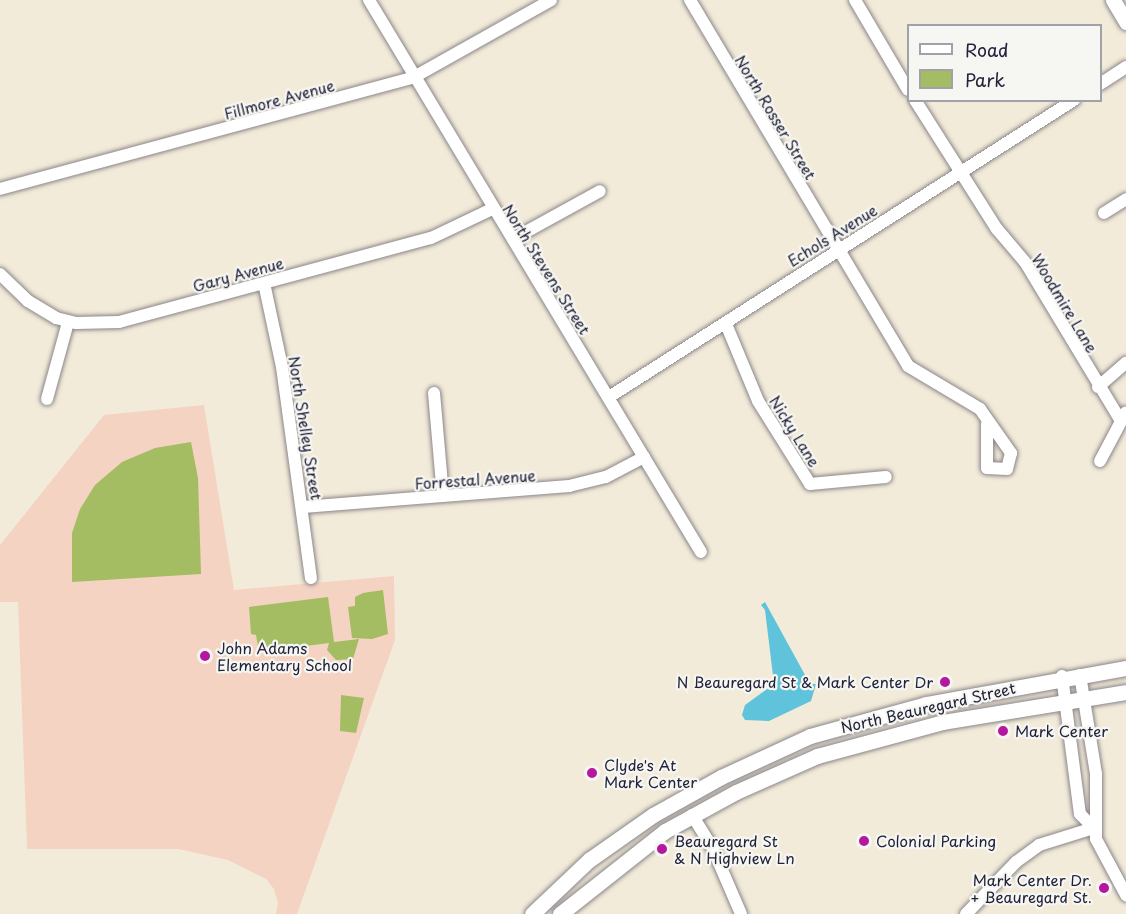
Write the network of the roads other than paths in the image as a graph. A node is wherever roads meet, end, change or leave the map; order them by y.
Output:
1 (369, 0) edge
2 (551, 0) edge
3 (690, 0) edge
4 (855, 0) edge
5 (1113, 0) edge
6 (1126, 22) edge
7 (1126, 67) edge
8 (414, 77) junction
9 (1102, 83) edge
10 (907, 87) edge
11 (916, 102) edge
12 (1071, 102) edge
13 (961, 172) junction
14 (0, 189) edge
15 (600, 191) dead end
16 (1126, 199) edge
17 (492, 209) junction
18 (1104, 213) dead end
19 (513, 239) junction
20 (838, 247) junction
21 (0, 274) edge
22 (264, 283) junction
23 (68, 322) junction
24 (726, 324) junction
25 (1126, 363) edge
26 (1098, 387) junction
27 (434, 393) dead end
28 (609, 398) junction
29 (47, 399) dead end
30 (1124, 416) edge
31 (987, 424) dead end
32 (644, 457) junction
33 (1100, 461) dead end
34 (886, 477) dead end
35 (443, 496) junction
36 (303, 507) junction
37 (701, 552) dead end
38 (311, 578) dead end
39 (1126, 668) edge
40 (1080, 675) junction
41 (1062, 676) junction
42 (1126, 692) edge
43 (1085, 699) junction
44 (1066, 702) junction
45 (692, 815) junction
46 (1094, 828) junction
47 (1126, 895) edge
48 (532, 914) edge
49 (560, 914) edge
50 (741, 914) edge
51 (966, 914) edge

1 - 8 street, North Stevens Street
2 - 8 street, Fillmore Avenue
3 - 20 street, North Rosser Street
4 - 10 street
5 - 6 main road
7 - 9 street
8 - 14 street, Fillmore Avenue
8 - 17 street, North Stevens Street
11 - 13 street, Woodmire Lane
12 - 13 street, Echols Avenue
13 - 20 street, Echols Avenue
13 - 26 street, Woodmire Lane
15 - 19 street
16 - 18 street
17 - 19 street, North Stevens Street
17 - 22 street, Gary Avenue
19 - 28 street, North Stevens Street
20 - 24 street, Echols Avenue
20 - 31 street, North Rosser Street
21 - 23 street, Gary Avenue
22 - 23 street, Gary Avenue
22 - 36 street, North Shelley Street
23 - 29 street
24 - 28 street, Echols Avenue
24 - 34 street, Nicky Lane
25 - 26 street
26 - 30 street, Woodmire Lane
27 - 35 street
28 - 32 street, North Stevens Street
30 - 33 street, Woodmire Lane
32 - 35 street, Forrestal Avenue
32 - 37 street, North Stevens Street
35 - 36 street, Forrestal Avenue
36 - 38 street, North Shelley Street
39 - 40 main road, North Beauregard Street
40 - 41 main road, North Beauregard Street
40 - 43 street
41 - 44 street
41 - 48 main road, North Beauregard Street
42 - 43 main road, North Beauregard Street
43 - 44 main road, North Beauregard Street
43 - 46 street
44 - 45 main road, North Beauregard Street
44 - 46 street
45 - 49 main road, North Beauregard Street
45 - 50 street
46 - 47 street
46 - 51 street

